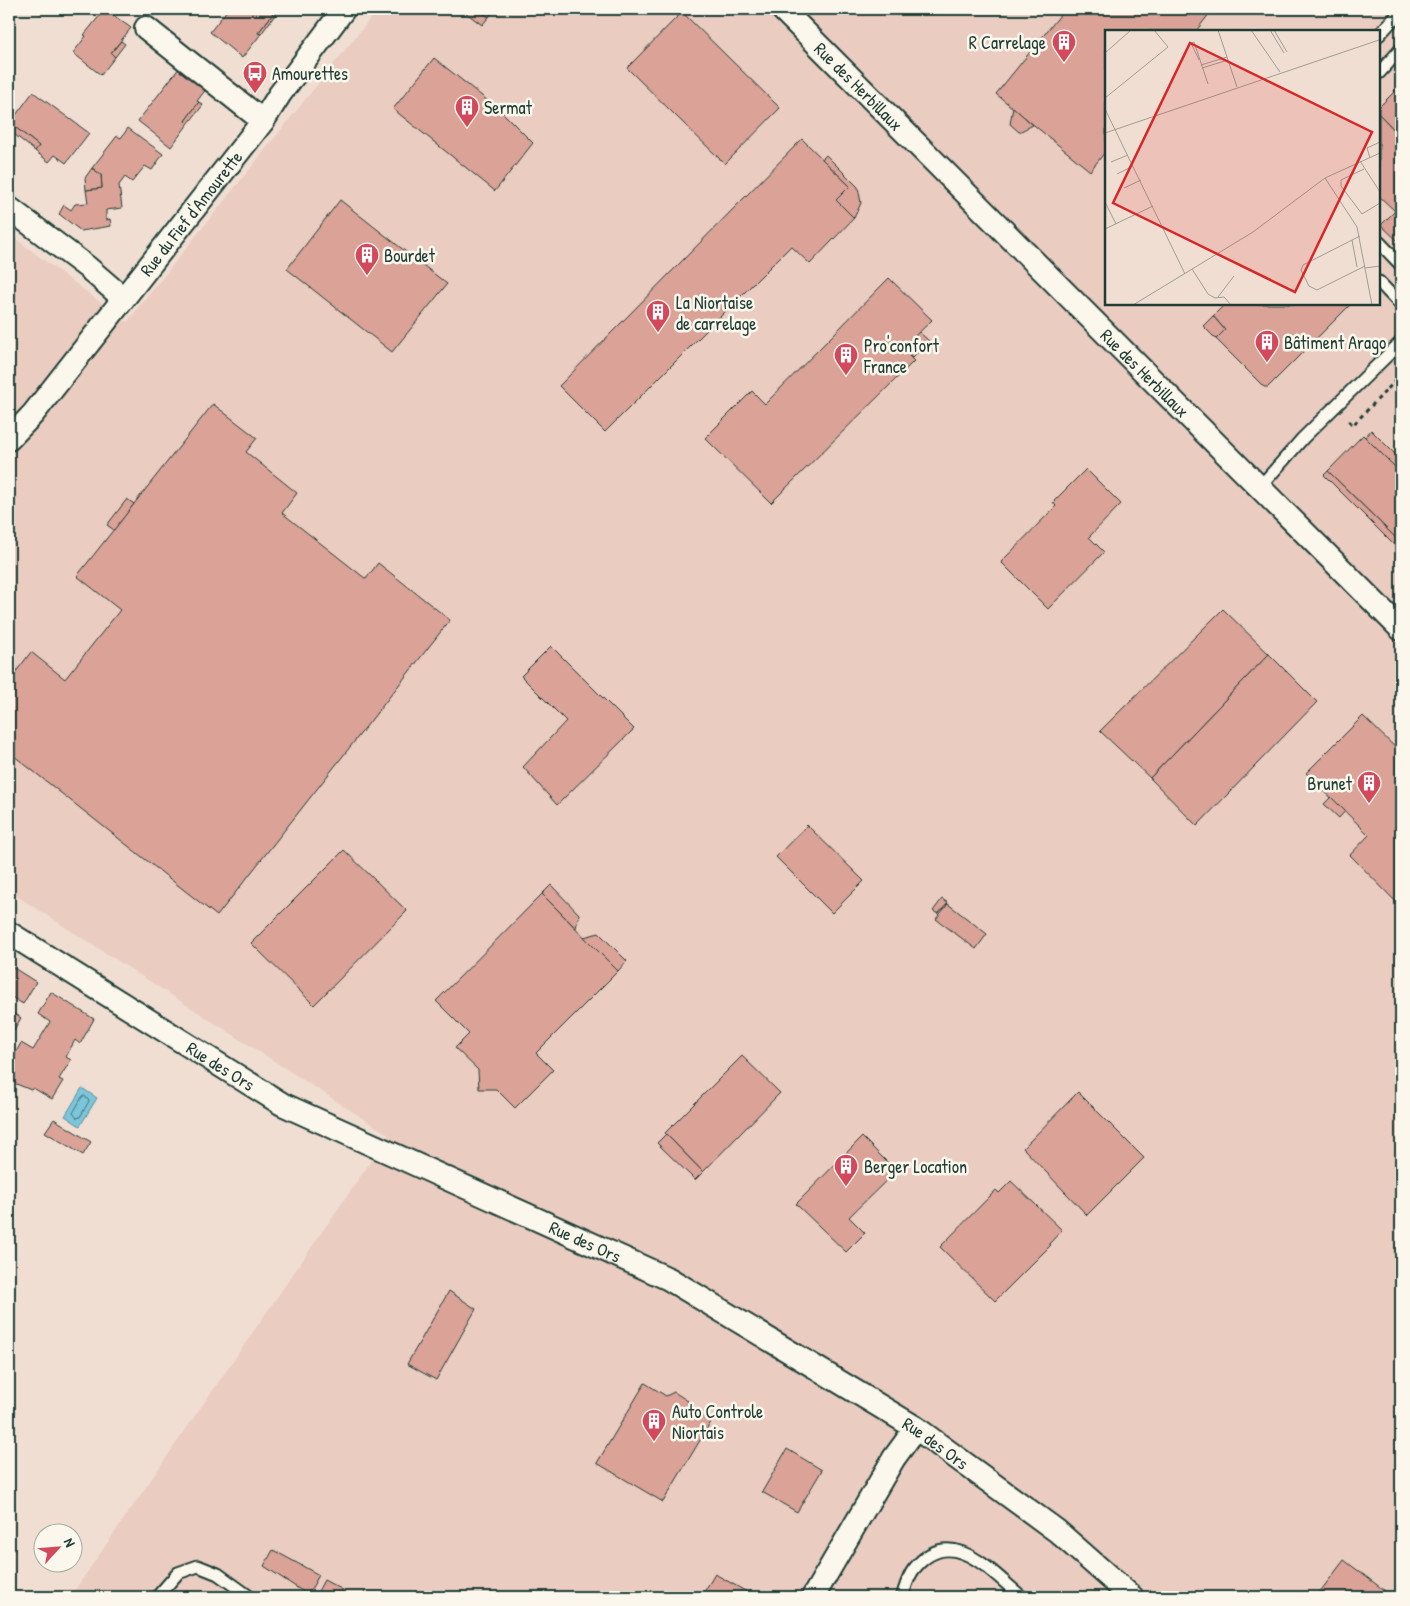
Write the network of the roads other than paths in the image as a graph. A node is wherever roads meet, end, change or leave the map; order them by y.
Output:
1 (782, 9) edge
2 (1401, 11) edge
3 (332, 13) edge
4 (146, 28) dead end
5 (1380, 34) edge
6 (1401, 49) edge
7 (1380, 72) edge
8 (263, 121) junction
9 (9, 208) edge
10 (1380, 243) edge
11 (1401, 266) edge
12 (1380, 283) edge
13 (123, 298) junction
14 (1401, 305) edge
15 (1401, 342) edge
16 (9, 439) edge
17 (1259, 488) junction
18 (1401, 629) edge
19 (9, 933) edge
20 (916, 1428) junction
21 (157, 1597) edge
22 (250, 1597) edge
23 (813, 1597) edge
24 (902, 1597) edge
25 (1022, 1597) edge
26 (1132, 1597) edge

1 - 17 street, Rue des Herbillaux
2 - 5 lane
3 - 8 street, Rue du Fief d'Amourette
4 - 8 street
6 - 7 lane
8 - 13 street, Rue du Fief d'Amourette
9 - 13 street
10 - 11 lane
12 - 14 lane
13 - 16 street, Rue du Fief d'Amourette
15 - 17 lane
17 - 18 street, Rue des Herbillaux
19 - 20 street, Rue des Ors
20 - 23 street
20 - 26 street, Rue des Ors
21 - 22 lane
24 - 25 lane

